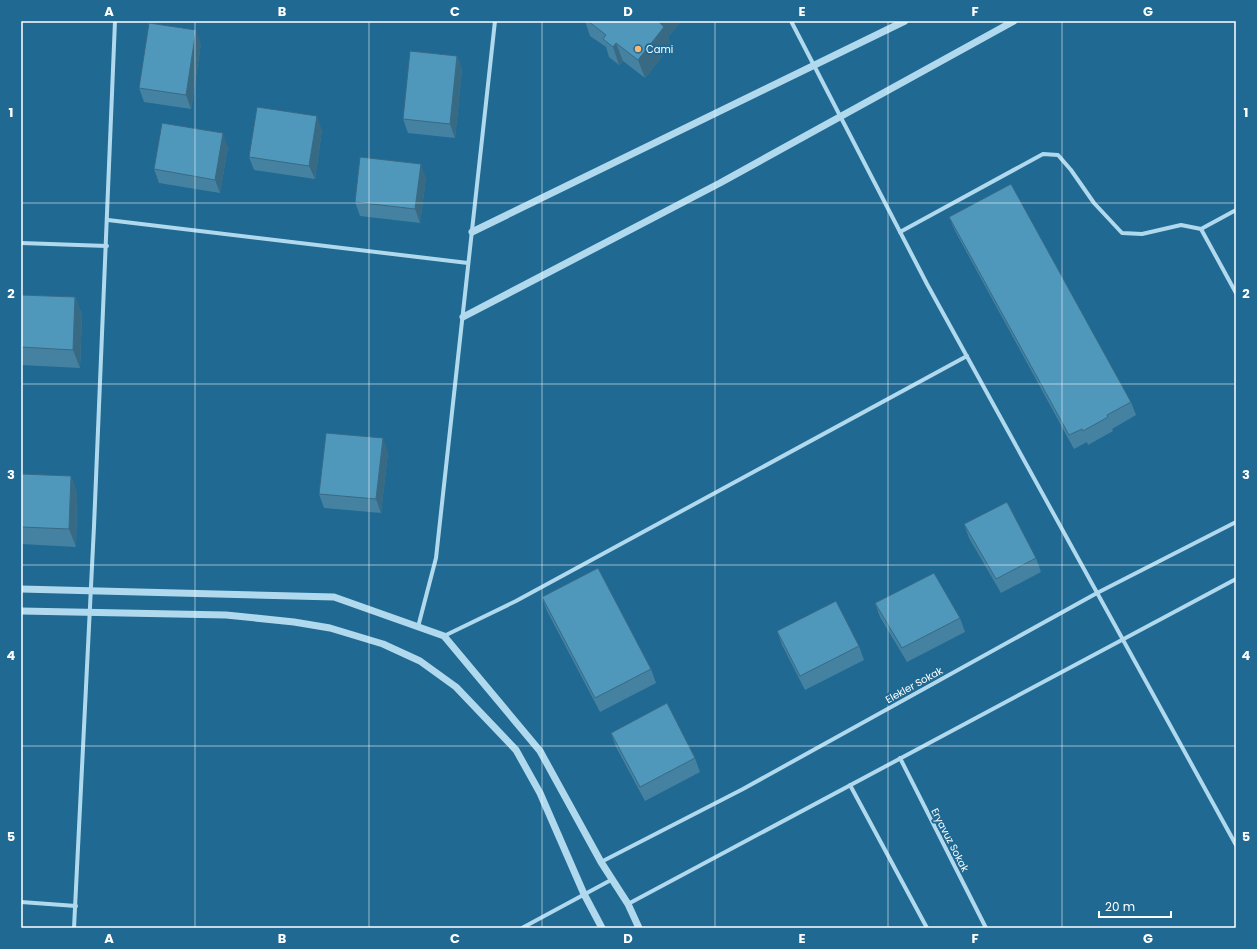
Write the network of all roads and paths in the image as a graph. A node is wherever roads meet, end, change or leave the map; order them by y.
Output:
1 (115, 21) edge
2 (495, 21) edge
3 (791, 21) edge
4 (905, 21) edge
5 (1014, 21) edge
6 (814, 65) junction
7 (841, 117) junction
8 (1236, 210) edge
9 (108, 220) junction
10 (1201, 230) junction
11 (472, 232) junction
12 (900, 232) junction
13 (21, 243) edge
14 (107, 246) junction
15 (468, 263) junction
16 (1236, 293) edge
17 (463, 317) junction
18 (967, 356) junction
19 (1236, 522) edge
20 (1236, 579) edge
21 (21, 589) edge
22 (92, 590) junction
23 (1097, 593) junction
24 (21, 610) edge
25 (90, 611) junction
26 (418, 627) junction
27 (444, 636) junction
28 (1123, 640) junction
29 (900, 758) junction
30 (850, 785) junction
31 (1236, 845) edge
32 (601, 862) junction
33 (611, 880) junction
34 (584, 894) junction
35 (21, 902) edge
36 (628, 904) junction
37 (76, 906) junction
38 (74, 928) edge
39 (522, 928) edge
40 (602, 928) edge
41 (640, 928) edge
42 (927, 928) edge
43 (986, 928) edge

1 - 9 street
2 - 11 street
3 - 6 street
4 - 6 street
5 - 7 street
6 - 7 street
6 - 11 street
7 - 12 street
7 - 17 street
8 - 10 street
9 - 14 street
9 - 15 street
10 - 12 street
10 - 16 street
11 - 15 street
12 - 18 street
13 - 14 street
14 - 22 street
15 - 17 street
17 - 26 street
18 - 23 street
18 - 27 street
19 - 23 street, Elekler Sokak
20 - 28 street
21 - 22 street
22 - 25 street
22 - 26 street
23 - 28 street
23 - 32 street, Elekler Sokak
24 - 25 street
25 - 34 street
25 - 37 street
26 - 27 street
27 - 32 street
28 - 29 street
28 - 31 street
29 - 30 street
29 - 43 street, Eryavuz Sokak
30 - 36 street
30 - 42 street
32 - 33 street
33 - 34 street
33 - 36 street
34 - 39 street
34 - 40 street
35 - 37 street
36 - 41 street
37 - 38 street

